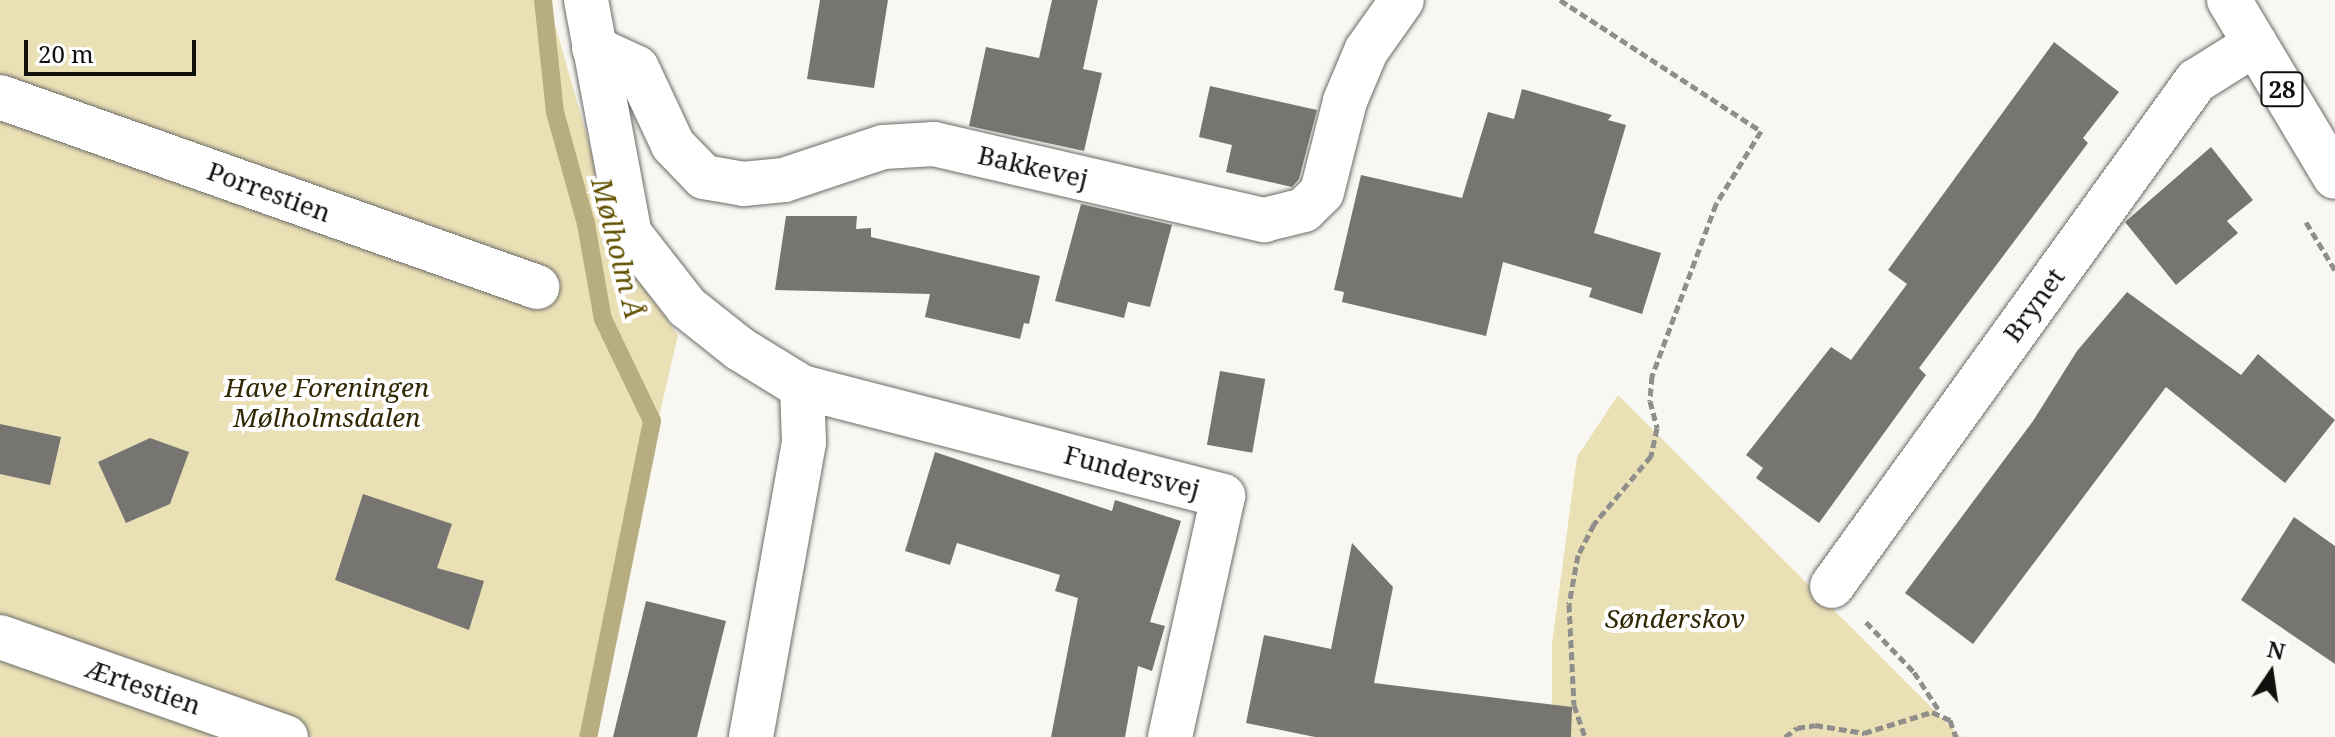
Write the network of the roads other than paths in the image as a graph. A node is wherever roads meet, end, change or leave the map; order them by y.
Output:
1 (586, 0) edge
2 (1402, 0) edge
3 (2229, 0) edge
4 (2255, 44) junction
5 (594, 48) junction
6 (0, 97) edge
7 (2331, 160) edge
8 (537, 287) dead end
9 (802, 387) junction
10 (1832, 586) road end
11 (0, 637) edge
12 (286, 737) edge
13 (751, 737) edge
14 (1170, 737) edge

1 - 5 street, Fundersvej
2 - 5 street, Bakkevej
3 - 4 street, 28
4 - 7 street, 28
4 - 10 street, Brynet
5 - 9 street, Fundersvej
6 - 8 street, Porrestien
9 - 13 street
9 - 14 street, Fundersvej
11 - 12 street, Ærtestien

